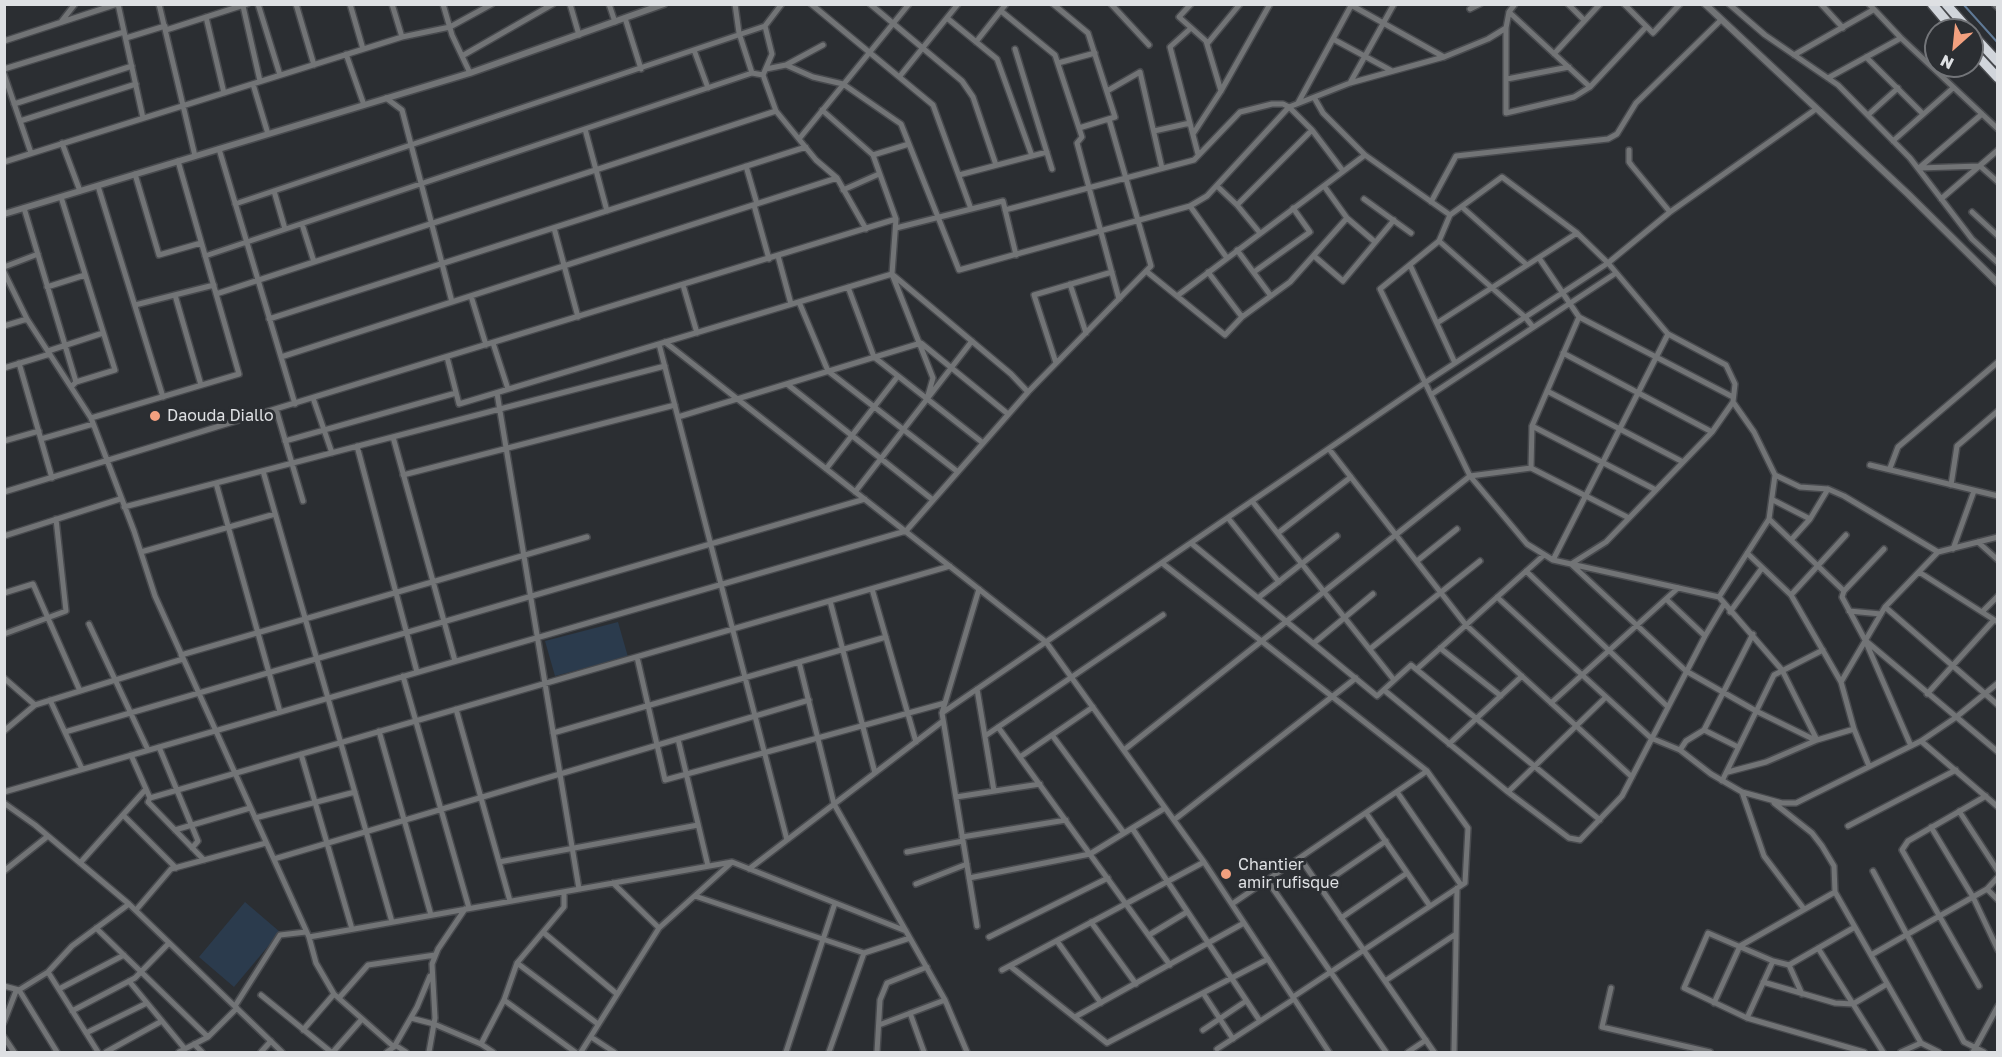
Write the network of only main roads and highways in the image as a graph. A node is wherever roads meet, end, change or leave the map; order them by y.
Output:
1 (1932, 4) edge
2 (1946, 4) edge
3 (1944, 18) edge
4 (1958, 18) edge
5 (1984, 47) edge
6 (1998, 62) edge
7 (1984, 63) edge
8 (1998, 78) edge

1 - 3 highway
2 - 4 highway
5 - 6 highway
7 - 8 highway

